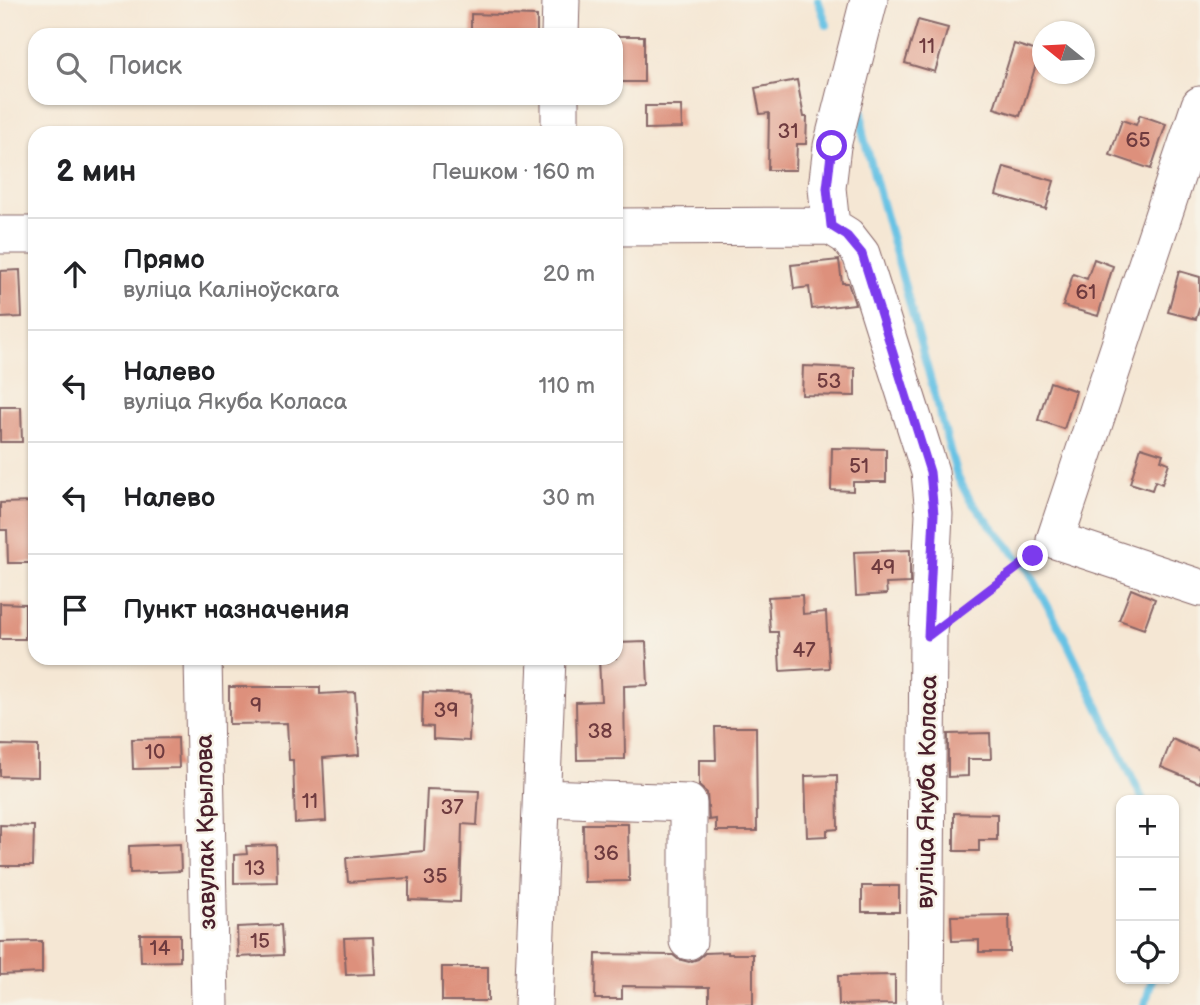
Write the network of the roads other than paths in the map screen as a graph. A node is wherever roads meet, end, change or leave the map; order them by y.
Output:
1 (561, 0) edge
2 (869, 0) edge
3 (561, 28) edge
4 (560, 105) edge
5 (1200, 105) edge
6 (560, 126) edge
7 (831, 226) junction
8 (623, 227) edge
9 (0, 235) edge
10 (28, 235) edge
11 (1200, 589) edge
12 (203, 665) edge
13 (547, 665) edge
14 (543, 798) junction
15 (688, 941) dead end
16 (210, 1005) edge
17 (533, 1005) edge
18 (925, 1005) edge

1 - 3 street
2 - 7 street
4 - 6 street
5 - 11 street
7 - 8 street
7 - 18 street, вуліца Якуба Коласа
9 - 10 street
12 - 16 street, завулак Крылова
13 - 14 street
14 - 15 street
14 - 17 street

